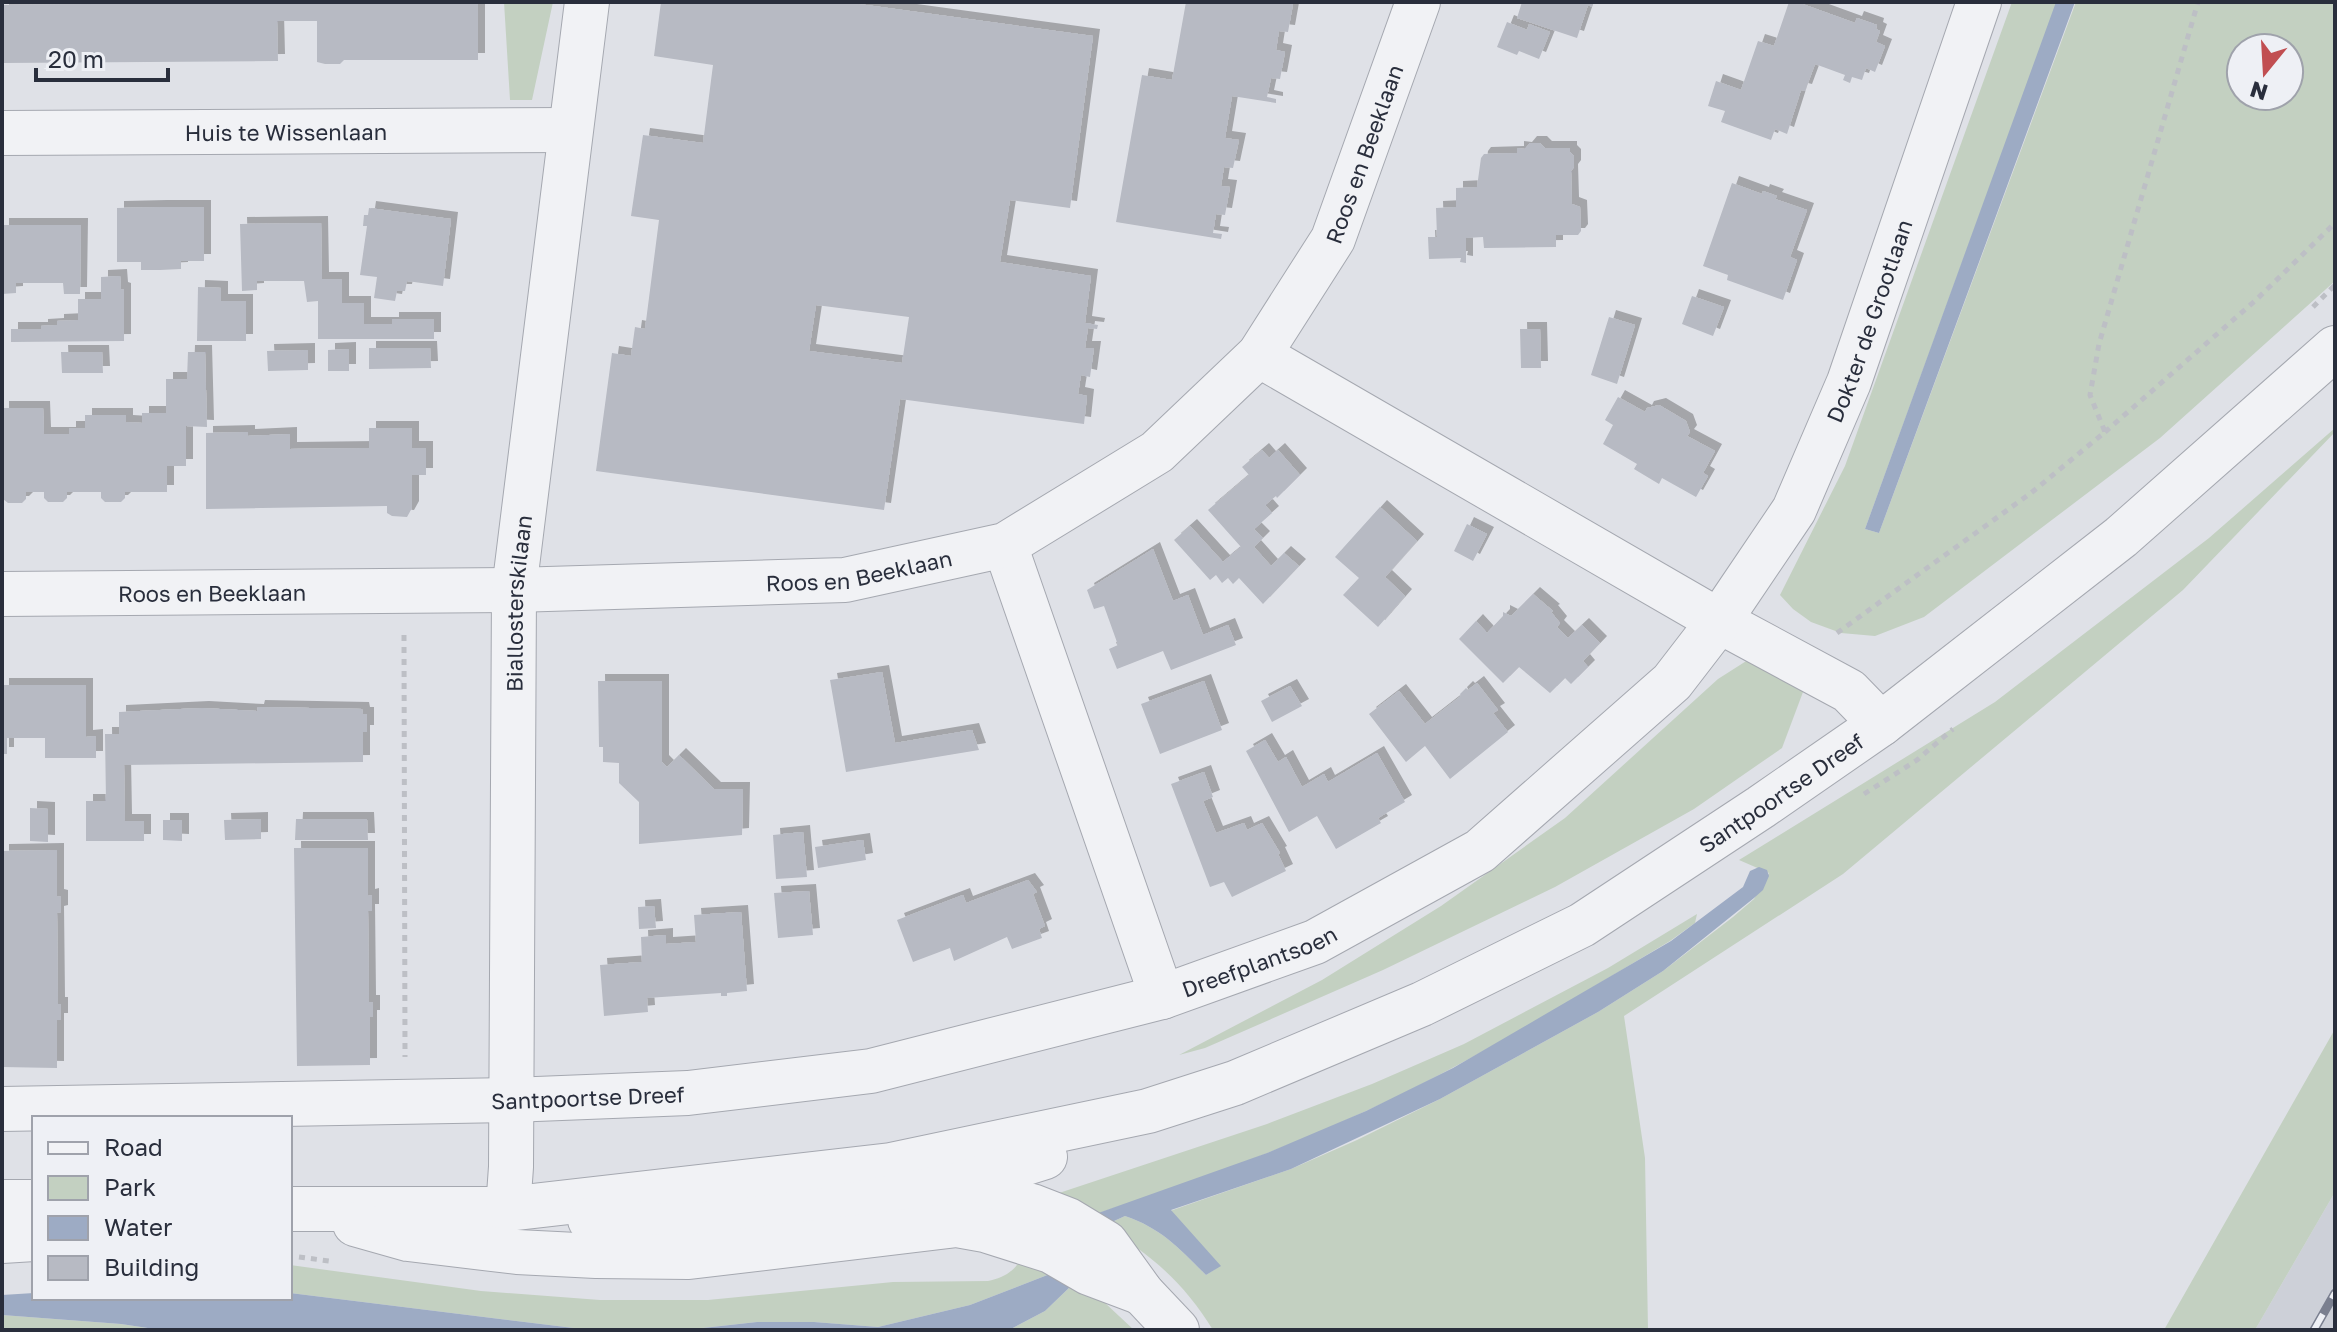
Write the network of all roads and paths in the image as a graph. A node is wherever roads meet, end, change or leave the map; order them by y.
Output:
1 (587, 2) edge
2 (1418, 2) edge
3 (1979, 2) edge
4 (2198, 2) edge
5 (569, 130) junction
6 (2, 133) edge
7 (2335, 223) edge
8 (2335, 348) edge
9 (1259, 355) junction
10 (2105, 432) junction
11 (1005, 545) junction
12 (514, 590) junction
13 (404, 591) junction
14 (2, 594) edge
15 (1719, 621) junction
16 (1796, 663) junction
17 (1881, 724) junction
18 (1162, 997) junction
19 (511, 1100) junction
20 (405, 1102) junction
21 (2, 1109) edge
22 (1148, 1111) junction
23 (891, 1165) junction
24 (960, 1184) junction
25 (2, 1202) edge
26 (32, 1202) edge
27 (295, 1209) edge
28 (508, 1209) junction
29 (1059, 1236) junction
30 (32, 1239) edge
31 (2, 1241) edge
32 (1177, 1330) edge

1 - 5 street, Biallosterskilaan
2 - 9 street, Roos en Beeklaan
3 - 15 street, Dokter de Grootlaan
4 - 10 path
5 - 6 street, Huis te Wissenlaan
5 - 12 street, Biallosterskilaan
7 - 10 path
8 - 17 street, Santpoortse Dreef
9 - 11 street, Roos en Beeklaan
9 - 15 street
10 - 16 path
11 - 12 street, Roos en Beeklaan
11 - 18 street, Dreefplantsoen
12 - 13 street, Roos en Beeklaan
12 - 19 street, Biallosterskilaan
13 - 14 street, Roos en Beeklaan
13 - 20 path
15 - 16 street
15 - 18 street, Dreefplantsoen
16 - 17 street
17 - 22 street, Santpoortse Dreef
18 - 19 street, Santpoortse Dreef
19 - 20 street, Santpoortse Dreef
19 - 28 street, Biallosterskilaan
20 - 21 street, Santpoortse Dreef
22 - 23 street, Santpoortse Dreef
22 - 24 street, Santpoortse Dreef
23 - 24 street
23 - 28 street, Santpoortse Dreef
24 - 28 street, Santpoortse Dreef
24 - 29 street
25 - 26 street
27 - 28 street, Santpoortse Dreef
27 - 29 street
29 - 32 street
30 - 31 street

